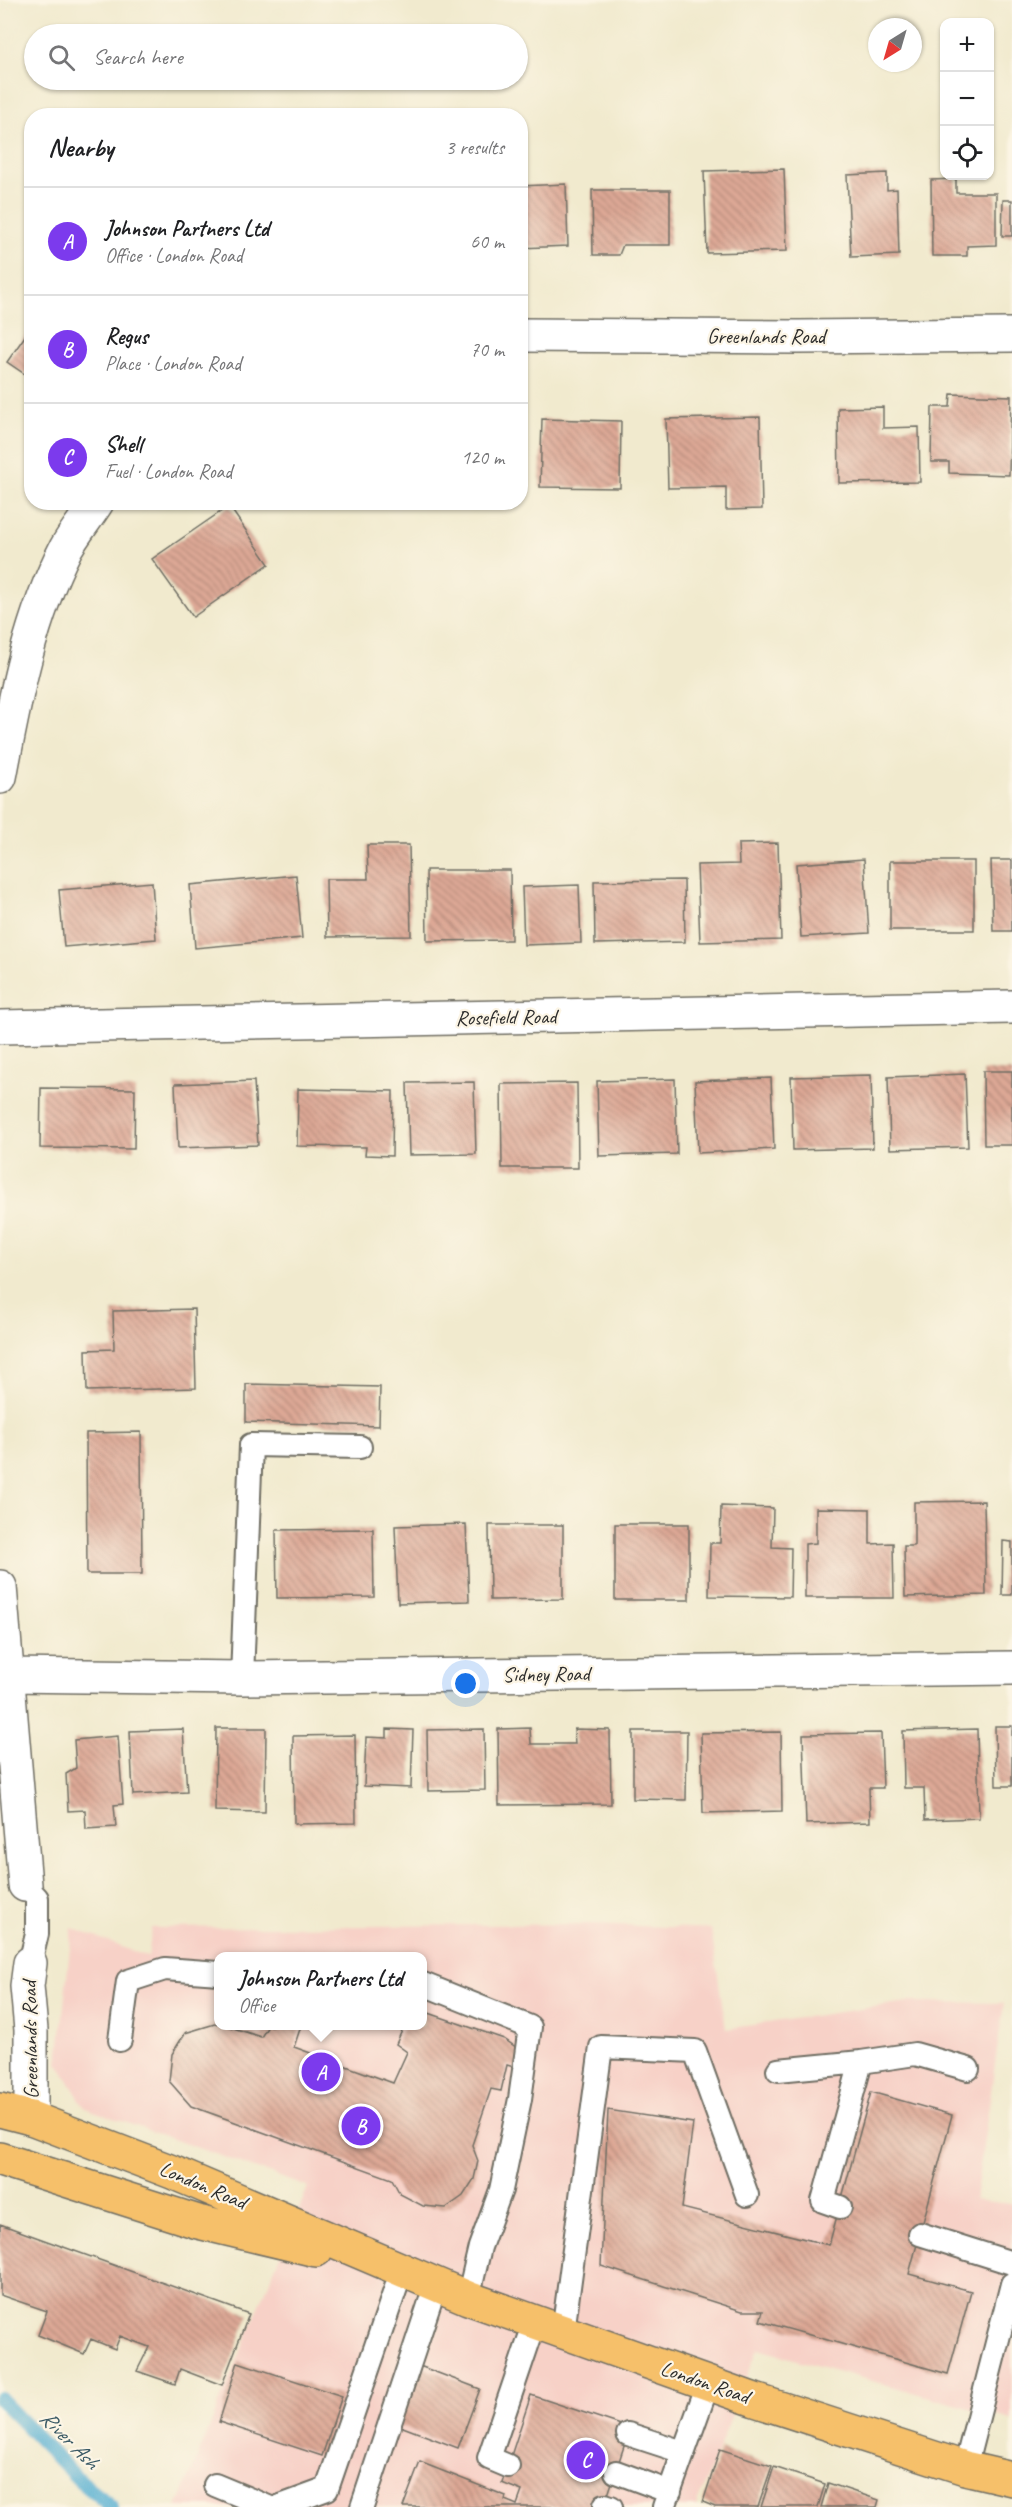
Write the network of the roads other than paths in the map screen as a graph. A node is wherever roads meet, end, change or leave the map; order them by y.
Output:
1 (528, 335) edge
2 (1012, 335) edge
3 (92, 510) edge
4 (0, 777) edge
5 (1012, 1007) edge
6 (0, 1027) edge
7 (360, 1447) dead end
8 (0, 1587) edge
9 (1012, 1668) edge
10 (8, 1675) junction
11 (242, 1678) junction
12 (25, 1885) joint
13 (30, 1963) joint
14 (214, 1973) edge
15 (427, 1986) edge
16 (120, 2040) dead end
17 (861, 2062) junction
18 (968, 2069) dead end
19 (778, 2070) dead end
20 (0, 2110) edge
21 (32, 2118) junction
22 (0, 2159) edge
23 (747, 2195) dead end
24 (840, 2207) dead end
25 (920, 2234) dead end
26 (1012, 2263) edge
27 (402, 2270) junction
28 (436, 2284) junction
29 (1012, 2284) edge
30 (468, 2298) junction
31 (549, 2327) junction
32 (708, 2384) junction
33 (628, 2434) dead end
34 (683, 2452) junction
35 (508, 2466) dead end
36 (965, 2468) junction
37 (616, 2472) dead end
38 (1012, 2480) edge
39 (215, 2485) dead end
40 (667, 2499) edge
41 (268, 2507) edge
42 (278, 2507) edge
43 (362, 2507) edge

1 - 2 street, Greenlands Road
3 - 4 street
5 - 6 street, Rosefield Road
7 - 11 lane
8 - 10 street
9 - 11 street, Sidney Road
10 - 11 street, Sidney Road
10 - 12 street
12 - 13 lane
13 - 21 street, Greenlands Road
14 - 16 lane
15 - 30 lane
17 - 18 lane
17 - 19 lane
17 - 24 lane
20 - 21 main road, London Road
21 - 27 main road, London Road
22 - 27 main road, London Road
23 - 31 lane
25 - 26 lane
27 - 28 main road, London Road
27 - 42 lane
28 - 30 main road, London Road
28 - 43 lane
29 - 36 lane
30 - 31 main road, London Road
31 - 32 main road, London Road
31 - 35 lane
32 - 34 lane
32 - 36 main road, London Road
33 - 34 lane
34 - 40 lane
36 - 38 main road, London Road
37 - 40 lane
39 - 41 lane

